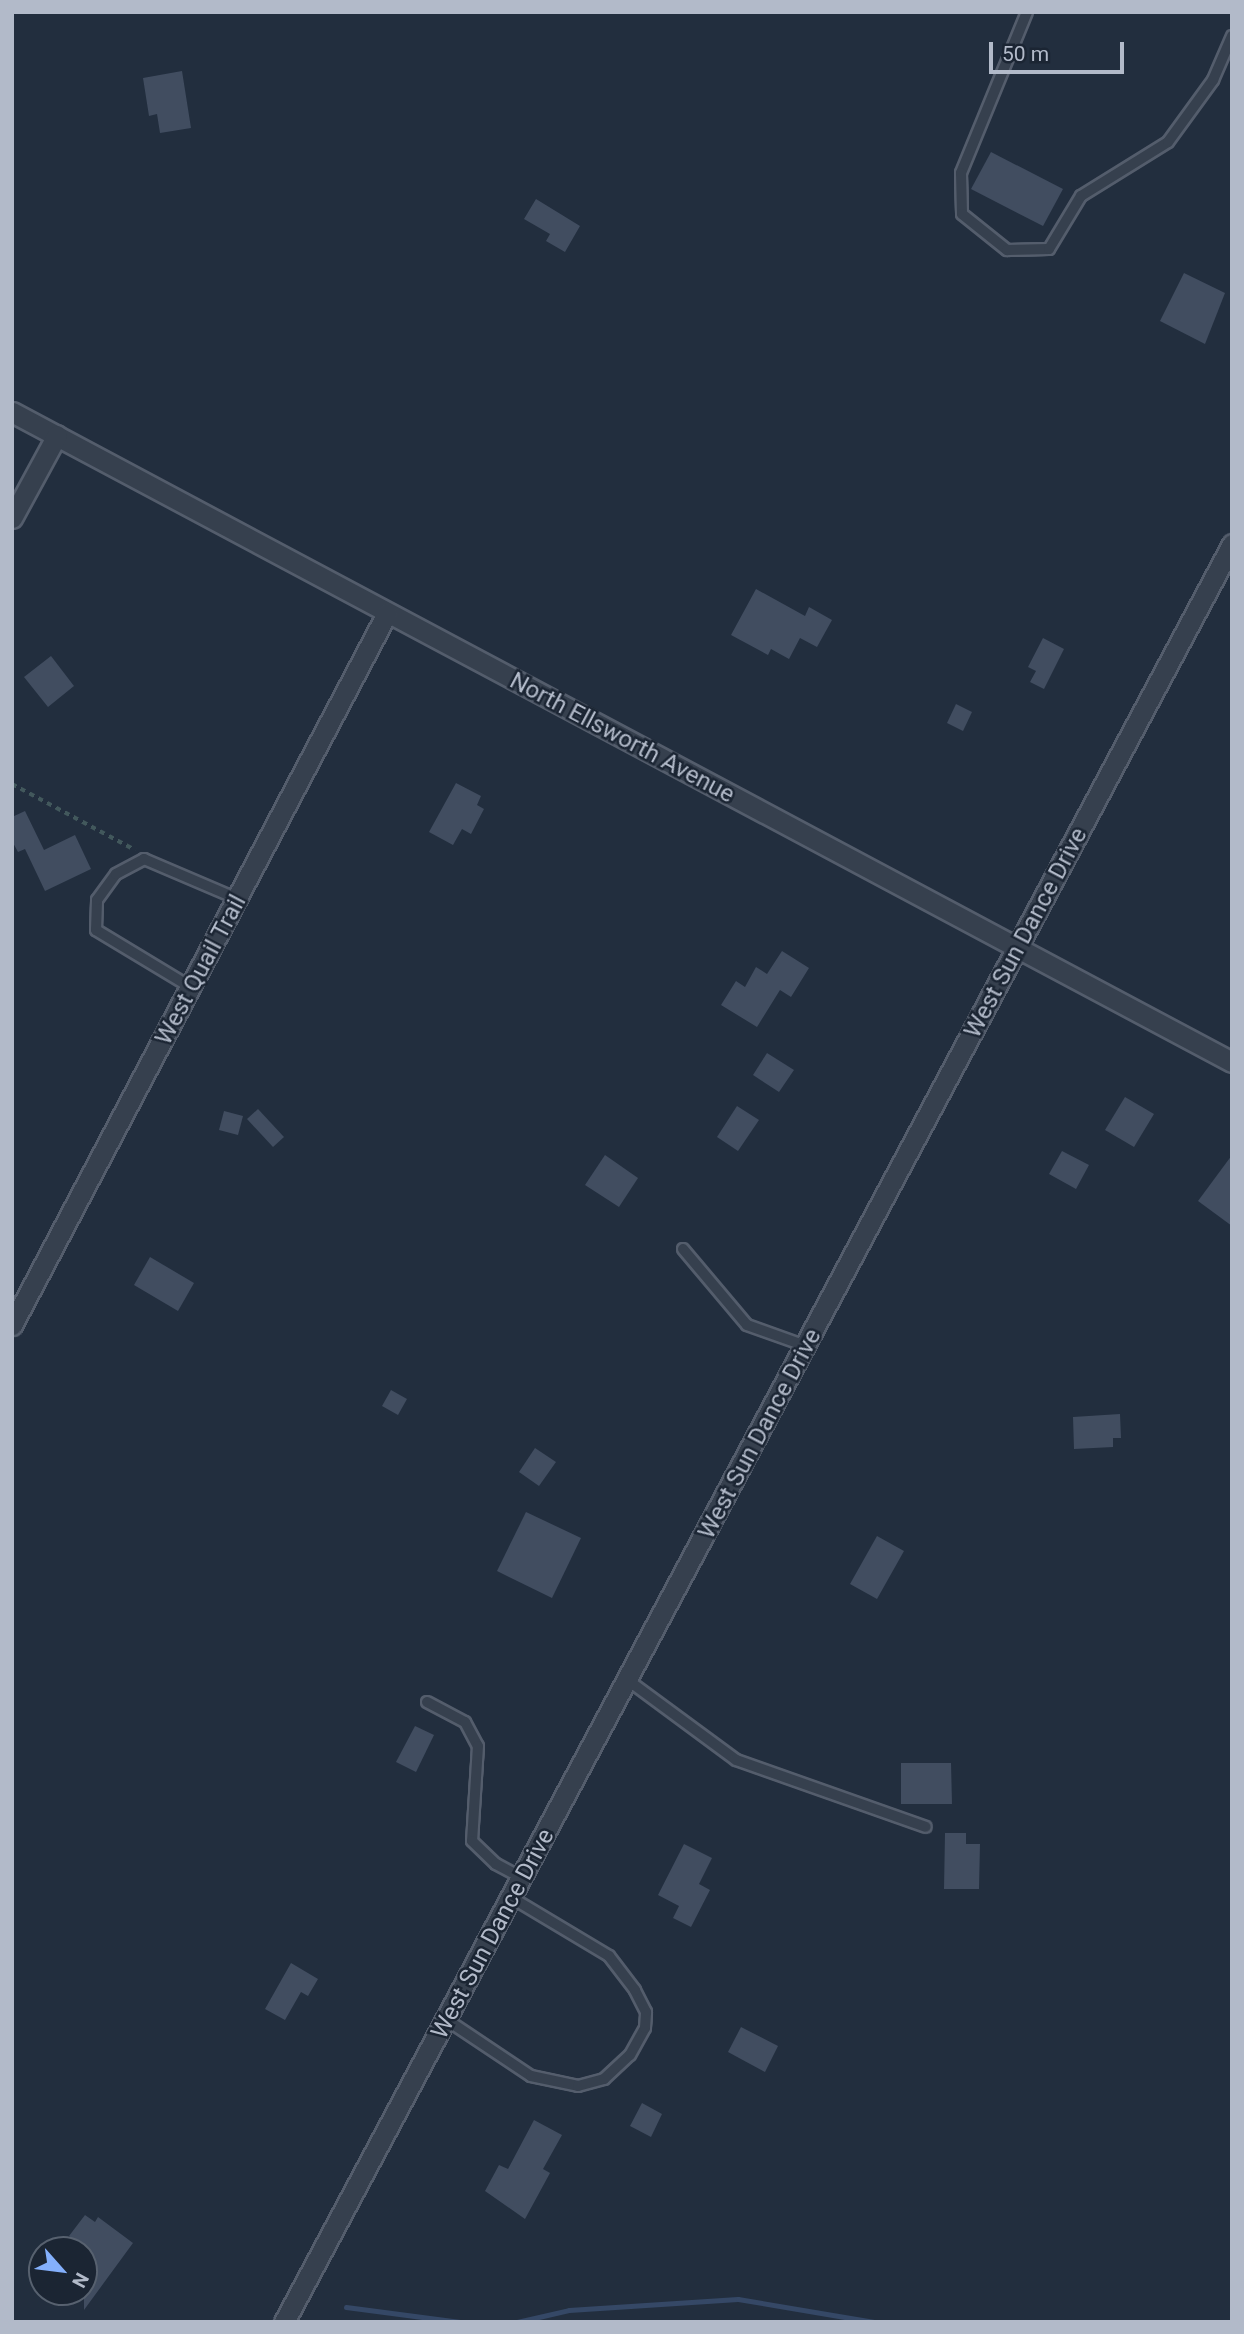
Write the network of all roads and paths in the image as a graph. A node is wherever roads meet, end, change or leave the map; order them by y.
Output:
1 (1027, 12) edge
2 (1232, 36) edge
3 (12, 412) edge
4 (57, 435) junction
5 (12, 518) edge
6 (1232, 544) edge
7 (387, 613) junction
8 (12, 784) edge
9 (152, 859) junction
10 (239, 899) junction
11 (1018, 948) junction
12 (192, 988) junction
13 (1232, 1062) edge
14 (683, 1250) dead end
15 (12, 1325) edge
16 (806, 1346) junction
17 (629, 1681) junction
18 (427, 1702) dead end
19 (926, 1827) dead end
20 (523, 1878) junction
21 (512, 1898) junction
22 (446, 2020) junction
23 (284, 2322) edge

1 - 2 lane
3 - 4 street, North Ellsworth Avenue
4 - 5 street
4 - 7 street, North Ellsworth Avenue
6 - 11 street, West Sun Dance Drive
7 - 10 street, West Quail Trail
7 - 11 street, North Ellsworth Avenue
8 - 9 path
9 - 10 lane
9 - 12 lane
10 - 12 street, West Quail Trail
11 - 13 street, North Ellsworth Avenue
11 - 16 street, West Sun Dance Drive
12 - 15 street, West Quail Trail
14 - 16 lane
16 - 17 street, West Sun Dance Drive
17 - 19 lane
17 - 20 street, West Sun Dance Drive
18 - 20 lane
20 - 21 street, West Sun Dance Drive
21 - 22 street, West Sun Dance Drive
21 - 22 lane
22 - 23 street, West Sun Dance Drive

